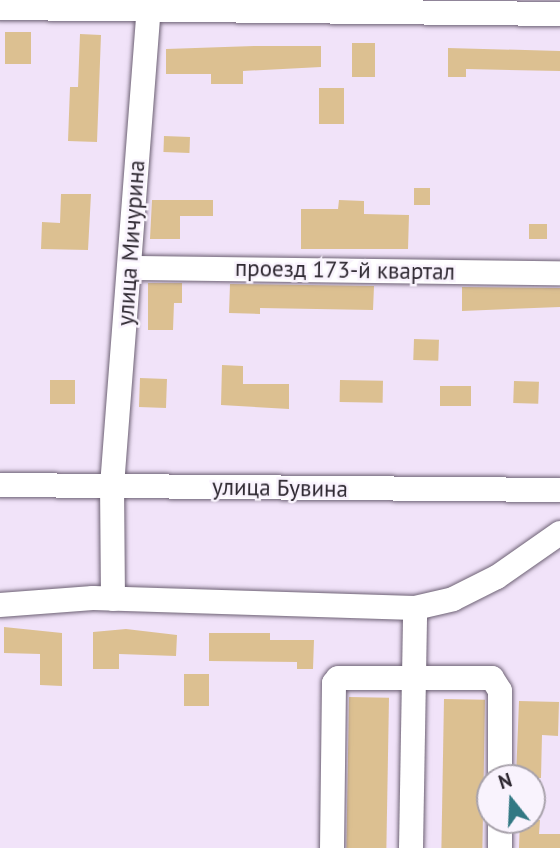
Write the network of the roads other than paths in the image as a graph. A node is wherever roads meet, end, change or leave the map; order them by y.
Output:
1 (149, 5) edge
2 (0, 8) edge
3 (560, 14) edge
4 (130, 268) junction
5 (560, 273) edge
6 (0, 485) edge
7 (112, 486) junction
8 (560, 490) edge
9 (560, 533) edge
10 (113, 599) junction
11 (0, 605) edge
12 (415, 608) junction
13 (414, 677) junction
14 (500, 764) edge
15 (331, 848) edge
16 (411, 848) edge

1 - 2 street
1 - 3 street
1 - 4 street, улица Мичурина
4 - 5 street, проезд 173-й квартал
4 - 7 street, улица Мичурина
6 - 7 street, улица Бувина
7 - 8 street, улица Бувина
7 - 10 street, улица Мичурина
9 - 12 street
10 - 11 street
10 - 12 street
12 - 13 street
13 - 14 street
13 - 15 street
13 - 16 street

